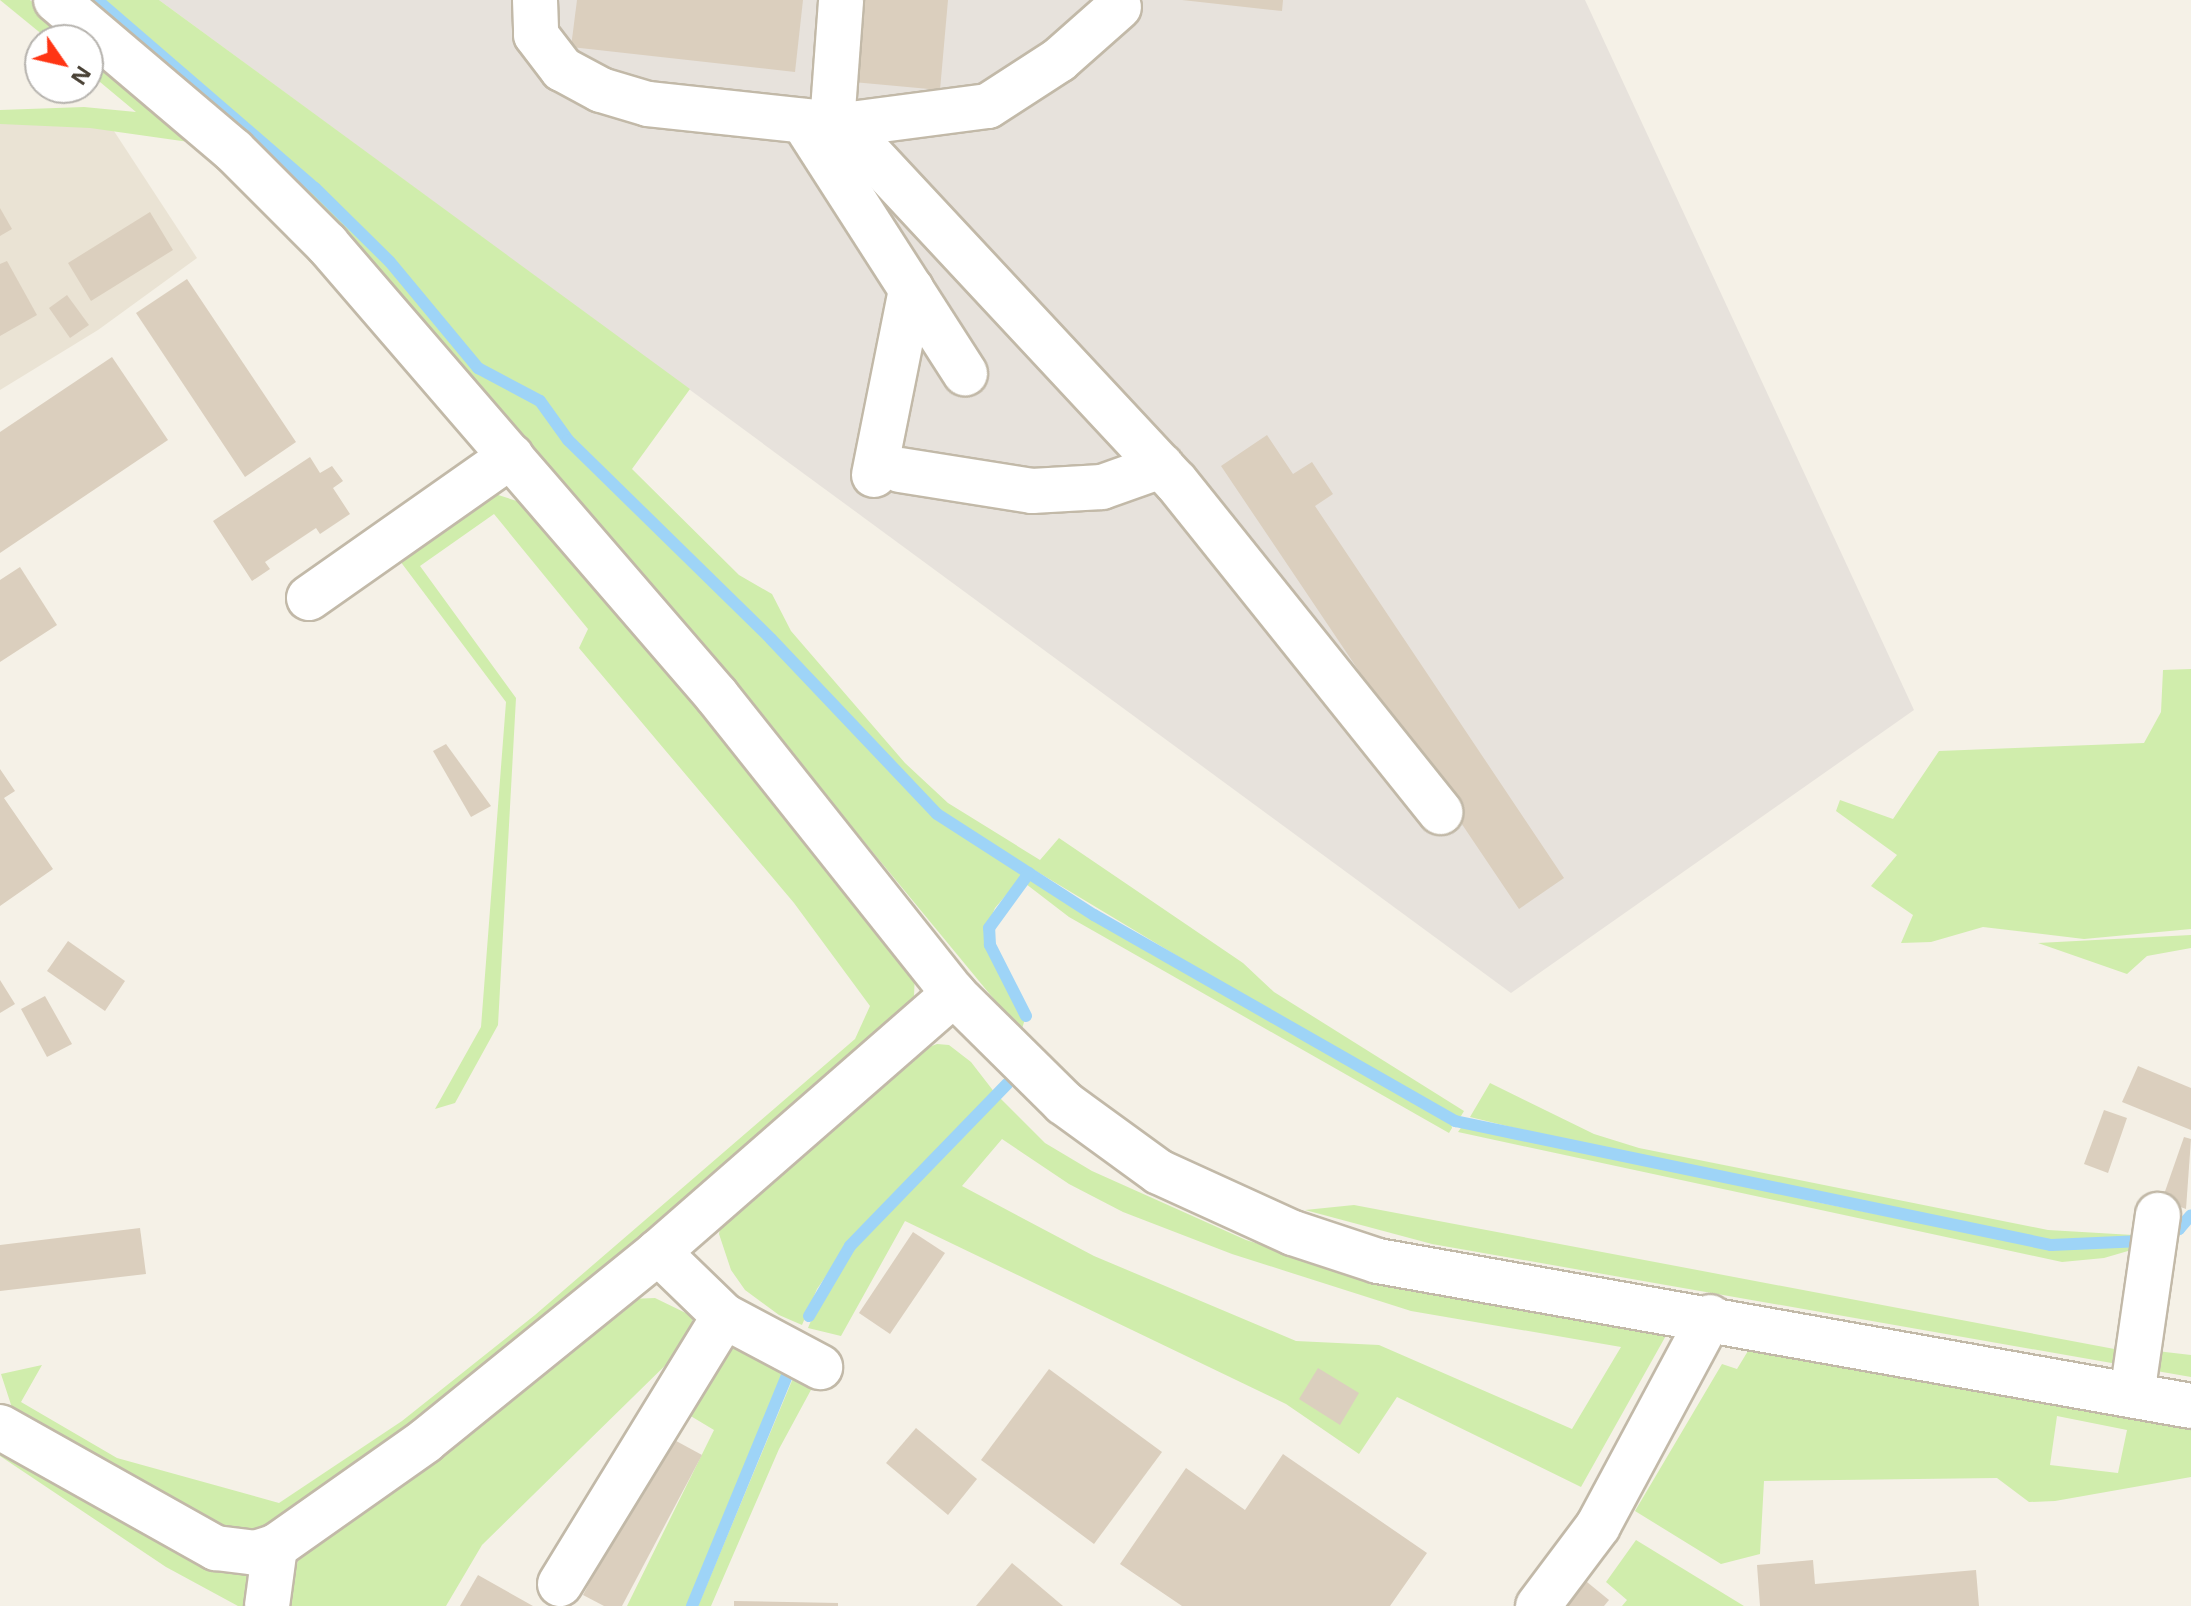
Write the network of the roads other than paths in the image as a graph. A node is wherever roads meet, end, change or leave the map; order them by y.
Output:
1 (56, 0) edge
2 (535, 0) edge
3 (841, 0) edge
4 (1119, 7) dead end
5 (826, 124) junction
6 (911, 289) junction
7 (965, 373) dead end
8 (511, 456) junction
9 (1161, 466) junction
10 (309, 598) dead end
11 (1440, 812) dead end
12 (954, 994) junction
13 (2158, 1215) dead end
14 (658, 1252) junction
15 (724, 1316) junction
16 (1710, 1317) junction
17 (820, 1367) dead end
18 (2132, 1395) junction
19 (2191, 1406) edge
20 (0, 1427) edge
21 (275, 1547) junction
22 (560, 1584) dead end
23 (267, 1606) edge
24 (1538, 1606) edge

1 - 8 street
2 - 5 street
3 - 5 street
4 - 5 street
5 - 6 street
5 - 9 street
6 - 7 street
6 - 9 street
8 - 10 street
8 - 12 street
9 - 11 street
12 - 14 street
12 - 16 street
13 - 18 street
14 - 15 street
14 - 21 street
15 - 17 street
15 - 22 street
16 - 18 street
16 - 24 street
18 - 19 street
20 - 21 street
21 - 23 street

